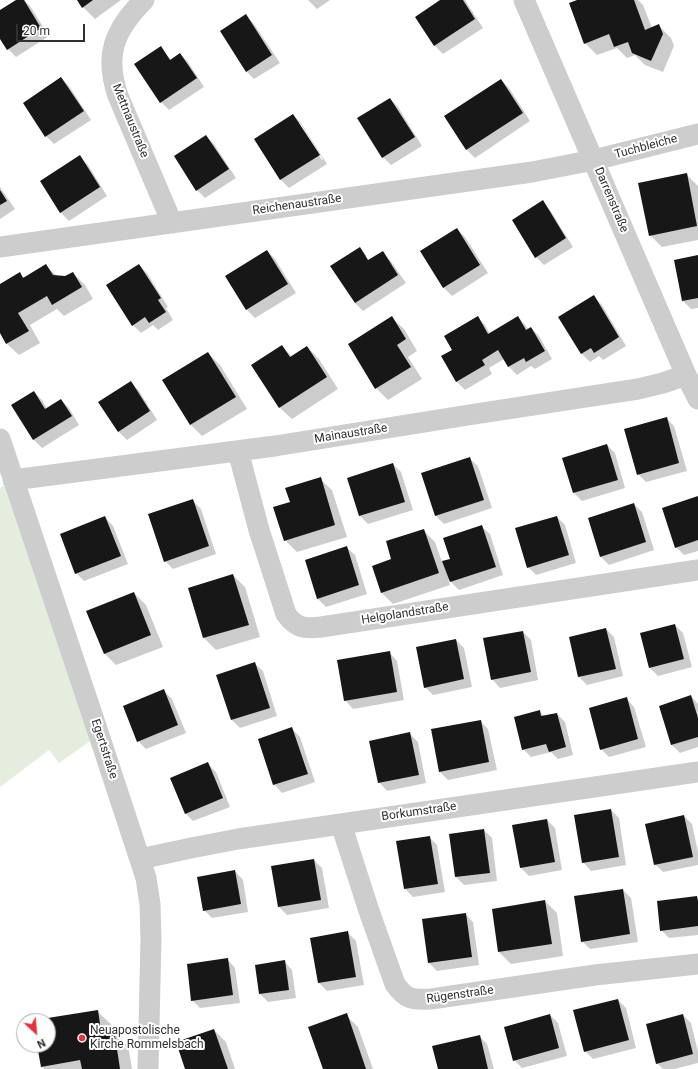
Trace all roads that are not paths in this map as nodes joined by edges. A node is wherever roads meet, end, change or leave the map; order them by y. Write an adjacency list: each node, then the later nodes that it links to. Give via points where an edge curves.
1 (144, 0): 5 (street, Mettnaustraße, via 133,10 119,31 112,55 111,71 118,96)
2 (524, 0): 4 (street, Darrenstraße)
3 (698, 134): 4 (street, Tuchbleiche)
4 (594, 160): 5 (street, Reichenaustraße, via 532,172); 7 (street, Darrenstraße)
5 (172, 223): 6 (street, Reichenaustraße)
6 (0, 247)
7 (686, 375): 8 (street, Darrenstraße); 10 (street, Mainaustraße, via 638,389)
8 (698, 398)
9 (0, 439): 11 (street, Egertstraße)
10 (238, 451): 11 (street, Mainaustraße); 12 (street, Helgolandstraße, via 259,530 286,614 297,626 321,627)
11 (13, 480): 15 (street, Egertstraße)
12 (698, 570)
13 (698, 772): 14 (street, Borkumstraße)
14 (341, 824): 15 (street, Borkumstraße, via 238,839); 16 (street, Rügenstraße, via 395,984 411,999 431,999 595,975)
15 (140, 860): 17 (street, Egertstraße, via 149,893 151,920)
16 (698, 964)
17 (148, 1069)

